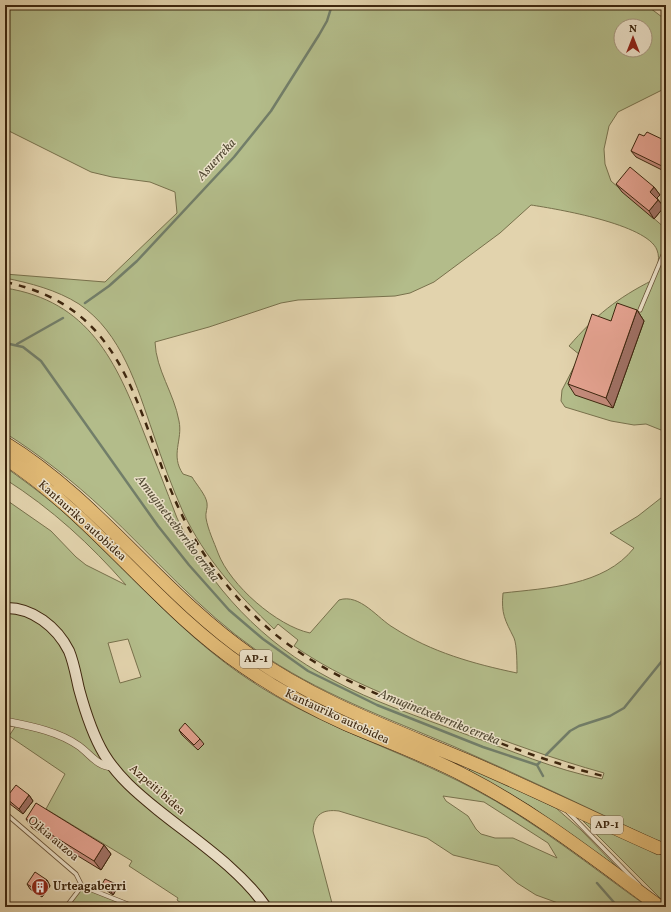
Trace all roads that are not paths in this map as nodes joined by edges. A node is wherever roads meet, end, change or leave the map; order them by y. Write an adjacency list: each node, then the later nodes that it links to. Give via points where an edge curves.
1 (666, 248): 2 (lane)
2 (640, 310)
3 (5, 443): 8 (highway, Kantauriko autobidea / AP-1, via 65,487 111,528 193,609 229,640 268,667 343,708)
4 (5, 458): 15 (highway, Kantauriko autobidea / AP-1, via 71,508 186,620 242,665 318,710 448,767 502,796 553,828)
5 (5, 608): 7 (main road, Azpeiti bidea, via 20,609 34,614 51,627 66,645 92,731)
6 (5, 721): 7 (street, via 44,730 68,739 98,762)
7 (112, 767): 14 (main road, Azpeiti bidea, via 136,792 239,877)
8 (555, 801): 10 (highway, Kantauriko autobidea / AP-1); 15 (lane)
9 (5, 813): 11 (lane, Oikia auzoa, via 76,874)
10 (659, 848)
11 (82, 886): 12 (lane); 13 (lane)
12 (66, 907)
13 (134, 907)
14 (266, 907)
15 (662, 907)

